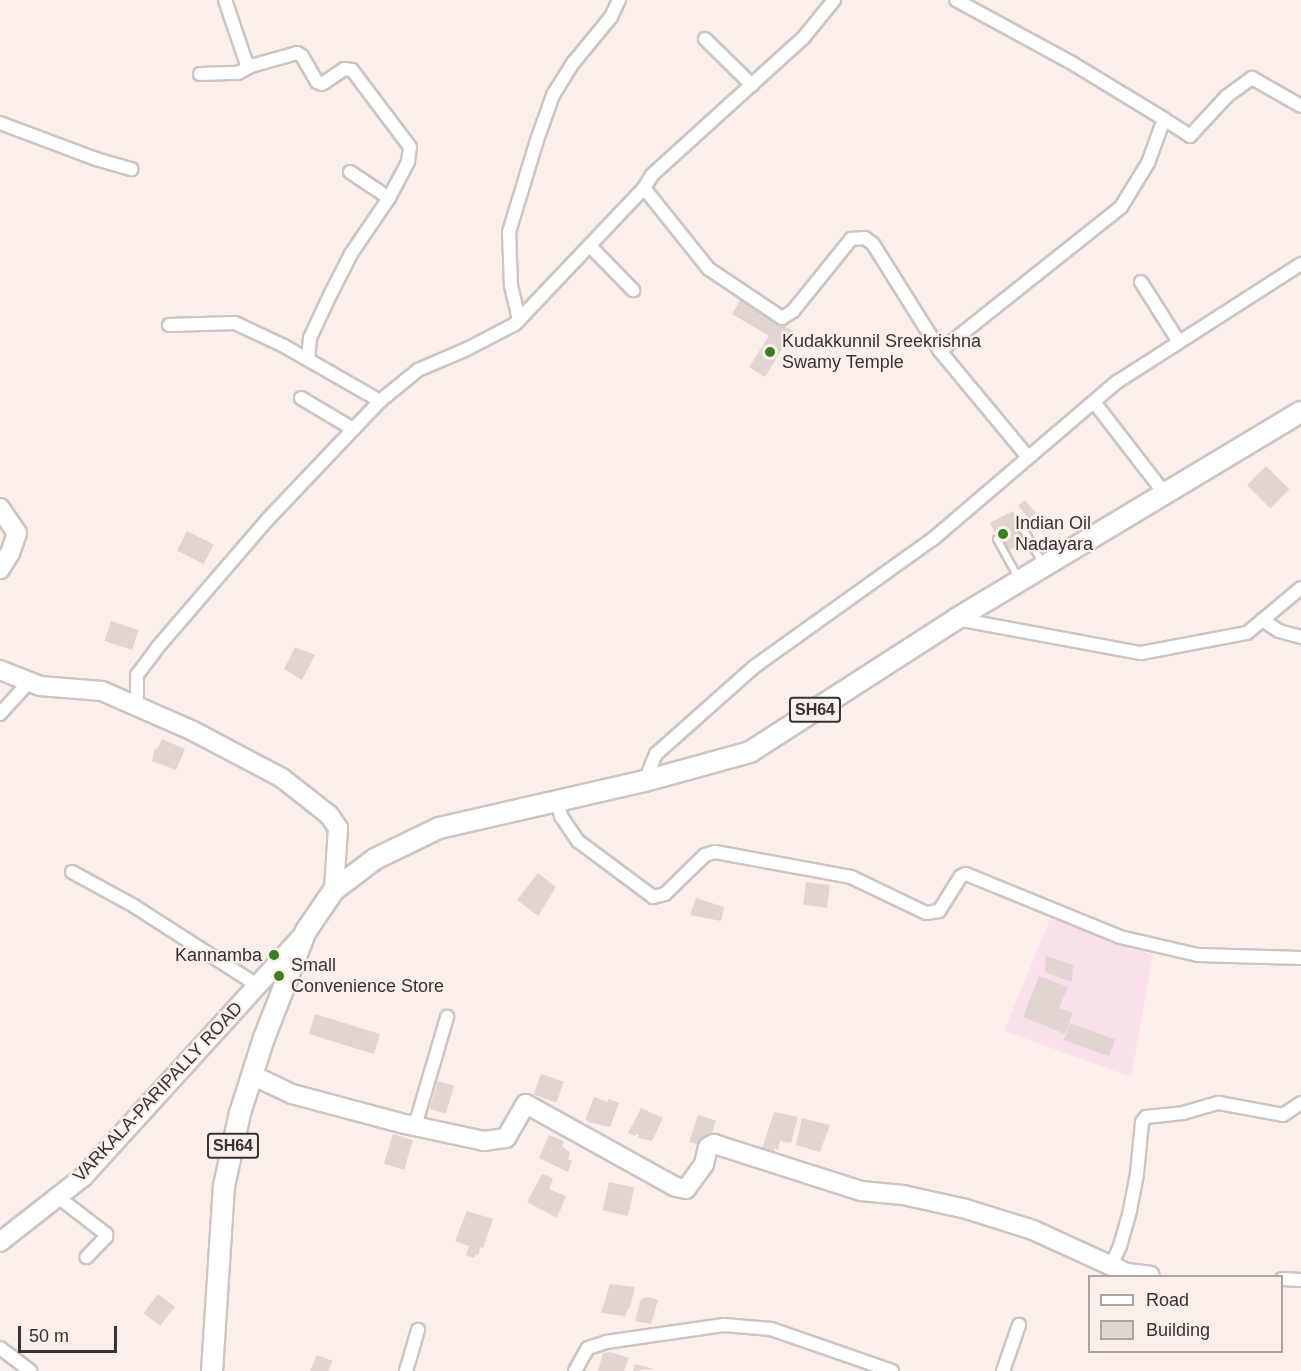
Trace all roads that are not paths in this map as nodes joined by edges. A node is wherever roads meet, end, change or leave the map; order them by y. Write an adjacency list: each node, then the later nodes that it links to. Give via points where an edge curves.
1 (225, 0): 6 (street, via 246,62)
2 (619, 0): 20 (street, via 611,17 553,95 509,232 511,286)
3 (834, 0): 8 (street, via 804,37)
4 (956, 0): 10 (street, via 1072,63)
5 (705, 39): 8 (street)
6 (251, 66): 7 (street, via 238,73); 15 (street, via 297,53 322,84 344,69 357,73 410,147 408,162)
7 (200, 74)
8 (752, 85): 14 (street, via 652,175)
9 (1301, 106): 10 (street, via 1252,78 1227,96 1190,135)
10 (1164, 120): 23 (street, via 1148,163 1121,207)
11 (0, 123): 12 (street)
12 (132, 169)
13 (350, 172): 15 (street)
14 (644, 188): 16 (street); 23 (street, via 709,269 782,318 793,311 851,239 865,238 873,244)
15 (389, 198): 24 (street, via 336,283 310,338)
16 (590, 246): 19 (street); 20 (street)
17 (1301, 264): 22 (street)
18 (1141, 282): 22 (street)
19 (633, 290)
20 (519, 320): 26 (street, via 467,350 418,370)
21 (170, 325): 24 (street, via 235,323)
22 (1179, 342): 27 (street, via 1117,382)
23 (940, 351): 30 (street)
24 (308, 359): 26 (street)
25 (301, 398): 29 (street)
26 (380, 401): 29 (street)
27 (1094, 402): 30 (street); 31 (street)
28 (1301, 412): 31 (main road, SH64)
29 (353, 429): 44 (street, via 232,558 157,648 137,675)
30 (1028, 457): 46 (street, via 933,538 754,667 656,754)
31 (1165, 494): 35 (main road, SH64)
32 (0, 508): 36 (main road, via 17,533)
33 (1021, 525): 35 (lane)
34 (997, 539): 37 (lane)
35 (1044, 566): 37 (main road, SH64)
36 (0, 569)
37 (1020, 581): 39 (main road, SH64)
38 (1301, 588): 40 (street)
39 (956, 619): 40 (street, via 1142,653 1247,633); 46 (main road, SH64, via 750,752)
40 (1262, 620): 41 (street)
41 (1301, 638)
42 (0, 670): 43 (main road)
43 (29, 682): 44 (main road, via 102,691); 45 (street)
44 (137, 707): 49 (main road, via 239,753 282,778 329,815 338,828)
45 (0, 714)
46 (645, 781): 47 (main road, SH64)
47 (557, 801): 49 (main road, SH64, via 439,828 375,859); 51 (street, via 561,816 578,841 653,897 665,894 705,855 715,852 850,877 926,913 939,910 966,874 1120,937 1198,955)
48 (72, 872): 52 (street, via 134,906)
49 (334, 890): 50 (main road, SH64)
50 (306, 931): 52 (main road, VARKALA-PARIPALLY ROAD); 54 (main road, SH64)
51 (1301, 958)
52 (257, 985): 57 (main road, VARKALA-PARIPALLY ROAD, via 82,1177)
53 (447, 1017): 56 (street)
54 (252, 1075): 56 (main road, via 292,1094); 68 (main road, SH64, via 224,1186)
55 (1301, 1103): 60 (street, via 1283,1115 1219,1103 1183,1113 1146,1117 1142,1122 1130,1210)
56 (415, 1126): 60 (main road, via 462,1138 506,1138 526,1104 676,1187 686,1189 704,1164 708,1147 714,1144 861,1191 903,1195 966,1209 1033,1230)
57 (57, 1197): 58 (main road, VARKALA-PARIPALLY ROAD); 59 (street, via 106,1234)
58 (0, 1242)
59 (87, 1257)
60 (1111, 1266): 61 (main road)
61 (1142, 1275)
62 (1283, 1279): 63 (street)
63 (1301, 1280)
64 (1019, 1325): 72 (street)
65 (418, 1330): 69 (street)
66 (0, 1348): 67 (street)
67 (30, 1371)
68 (212, 1371)
69 (406, 1371)
70 (575, 1371): 71 (street, via 588,1348 606,1342 724,1325 771,1329)
71 (892, 1371)
72 (1004, 1371)

